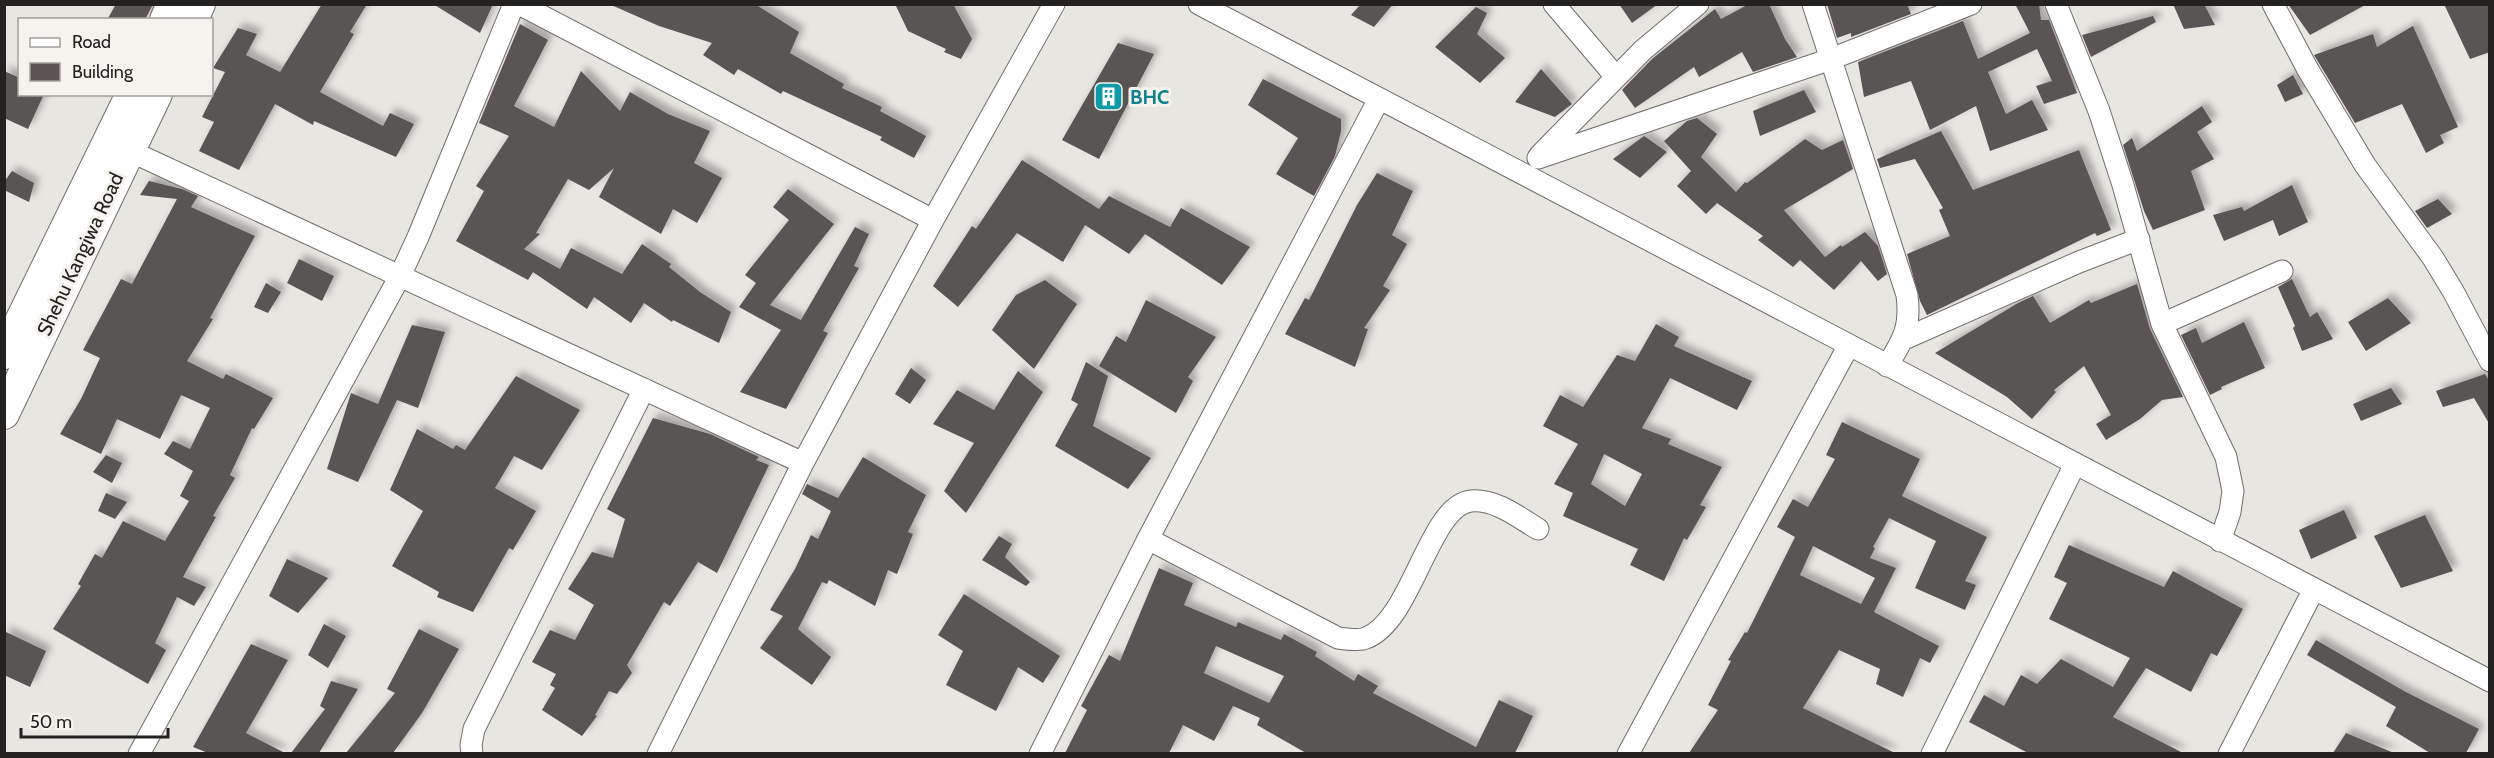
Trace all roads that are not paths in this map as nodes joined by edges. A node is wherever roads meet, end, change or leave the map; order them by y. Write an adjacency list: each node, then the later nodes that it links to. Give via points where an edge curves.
1 (172, 4): 14 (main road)
2 (200, 4): 15 (main road)
3 (514, 4): 27 (street)
4 (519, 4): 24 (street)
5 (1054, 4): 24 (street)
6 (1199, 4): 13 (street)
7 (1554, 4): 17 (street)
8 (1698, 4): 17 (street)
9 (1813, 4): 16 (street)
10 (1971, 4): 16 (street)
11 (2056, 4): 25 (street, via 2099,111)
12 (2273, 4): 32 (street, via 2365,165 2438,266)
13 (1237, 13): 20 (street)
14 (166, 18)
15 (194, 18)
16 (1831, 59): 22 (street); 29 (street, via 1907,295 1910,316)
17 (1616, 77): 22 (street)
18 (130, 96): 31 (main road, Shehu Kangiwa Road)
19 (156, 96): 21 (main road, Shehu Kangiwa Road)
20 (1379, 99): 23 (street); 39 (street)
21 (130, 151): 27 (street); 35 (main road, Shehu Kangiwa Road)
22 (1538, 158): 23 (street)
23 (1522, 174): 30 (street)
24 (933, 220): 36 (street)
25 (2139, 239): 28 (street); 29 (street)
26 (2282, 271): 28 (street)
27 (399, 276): 34 (street); 43 (street)
28 (2162, 324): 40 (street, via 2226,457 2233,491)
29 (1904, 339): 33 (street)
30 (1849, 345): 33 (street); 47 (street)
31 (4, 354)
32 (2490, 361)
33 (1887, 366): 37 (street)
34 (644, 389): 36 (street); 44 (street, via 474,729)
35 (4, 414)
36 (803, 463): 45 (street)
37 (2075, 464): 40 (street); 48 (street)
38 (1538, 529): 39 (street, via 1495,504 1470,501 1449,513 1389,623 1365,639 1338,638)
39 (1148, 539): 46 (street)
40 (2220, 541): 41 (street)
41 (2314, 589): 42 (street); 49 (street)
42 (2490, 681)
43 (139, 753)
44 (472, 753)
45 (658, 753)
46 (1040, 753)
47 (1628, 753)
48 (1932, 753)
49 (2229, 753)

